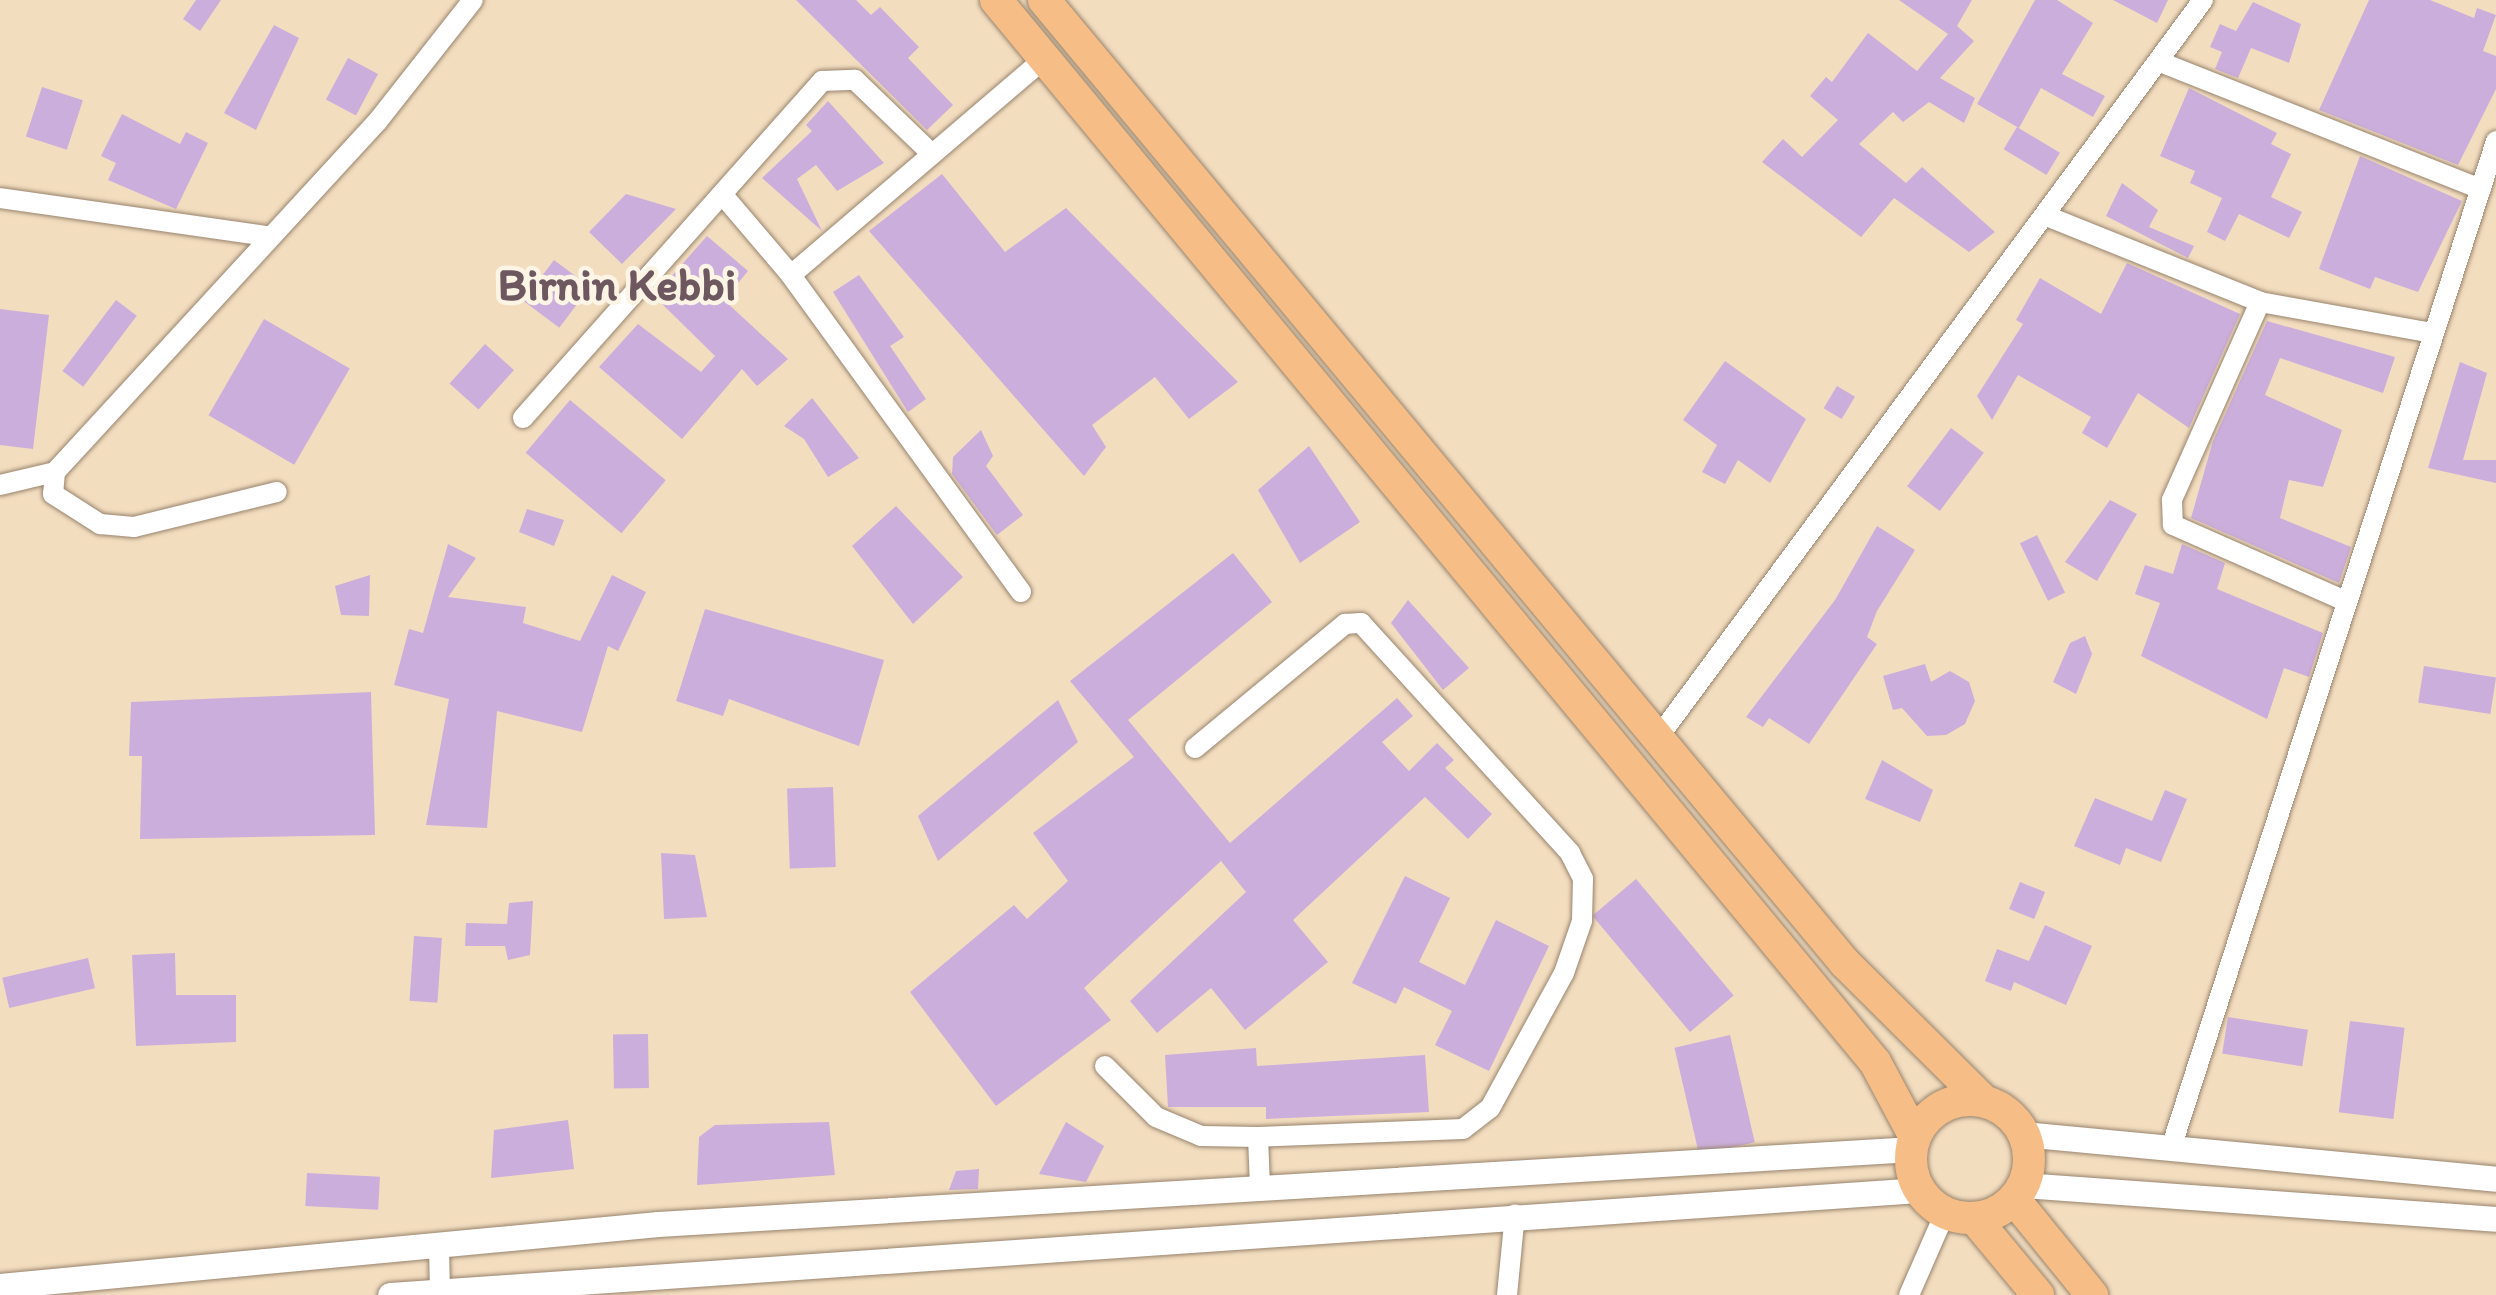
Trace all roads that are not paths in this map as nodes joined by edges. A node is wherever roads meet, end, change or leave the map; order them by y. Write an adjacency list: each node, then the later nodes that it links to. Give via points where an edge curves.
1 (473, 0): 13 (street, via 378,122)
2 (996, 0): 5 (main road)
3 (1044, 0): 23 (main road)
4 (2204, 0): 6 (street)
5 (1045, 58): 8 (street); 29 (main road, via 1874,1062)
6 (2160, 62): 9 (street); 12 (street)
7 (2496, 141): 9 (street)
8 (932, 154): 10 (street, via 855,80 836,76); 14 (street)
9 (2481, 189): 16 (street)
10 (722, 194): 14 (street); 17 (street)
11 (0, 198): 13 (street)
12 (2049, 217): 15 (street); 23 (street)
13 (266, 236): 18 (street)
14 (790, 276): 21 (street)
15 (2260, 302): 16 (street); 22 (street, via 2172,500 2173,525)
16 (2432, 332): 22 (street)
17 (523, 418)
18 (55, 472): 19 (street); 20 (street, via 54,494 100,524 134,527)
19 (0, 485)
20 (277, 492)
21 (1021, 592)
22 (2343, 600): 30 (street)
23 (1658, 739): 26 (main road, via 1894,1020)
24 (1195, 748): 28 (street, via 1346,624 1360,623 1570,853 1583,879 1582,921 1564,972 1490,1108 1464,1128)
25 (1105, 1066): 28 (street, via 1156,1116 1202,1136)
26 (1985, 1102): 27 (main road); 29 (main road, via 1952,1103)
27 (2024, 1134): 30 (street); 34 (main road)
28 (1258, 1137): 32 (street)
29 (1914, 1143): 32 (street); 33 (main road)
30 (2172, 1144): 31 (street)
31 (2496, 1179)
32 (1260, 1187): 38 (street); 39 (street)
33 (1919, 1190): 35 (street); 36 (main road)
34 (2019, 1192): 36 (main road); 37 (street); 46 (main road)
35 (1515, 1214): 38 (street); 43 (street)
36 (1960, 1216): 44 (street); 45 (main road)
37 (2496, 1219)
38 (1260, 1233): 41 (street)
39 (439, 1246): 40 (street); 41 (street)
40 (0, 1286)
41 (440, 1293): 42 (street)
42 (390, 1295)
43 (1507, 1295)
44 (1909, 1295)
45 (2038, 1295)
46 (2092, 1295)

